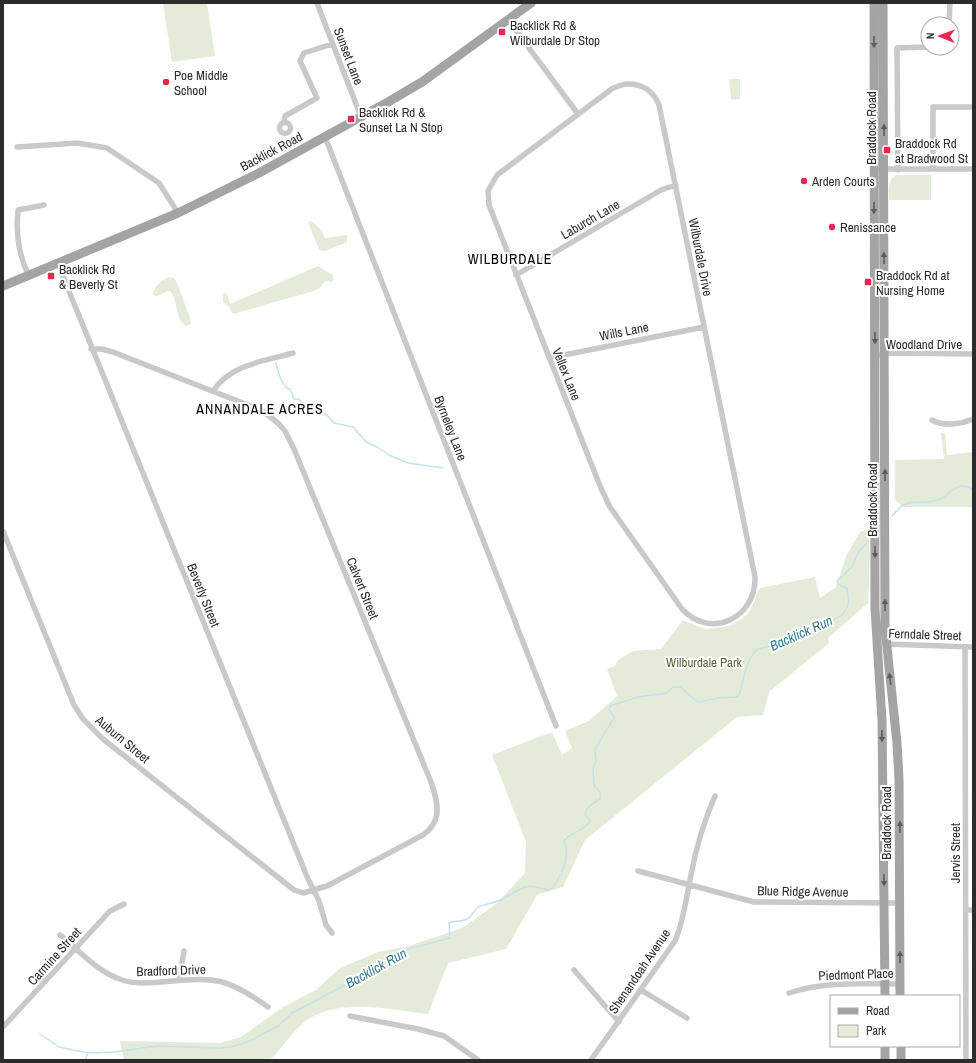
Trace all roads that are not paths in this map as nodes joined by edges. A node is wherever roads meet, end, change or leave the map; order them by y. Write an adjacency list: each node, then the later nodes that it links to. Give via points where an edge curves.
1 (317, 3): 8 (street, Sunset Lane)
2 (531, 3): 7 (main road, Backlick Road)
3 (874, 3): 16 (main road, Braddock Road, one-way to 16)
4 (884, 3): 17 (main road, Braddock Road, one-way to 4)
5 (950, 3): 6 (street)
6 (950, 16)
7 (508, 20): 11 (street); 12 (main road, Backlick Road, via 422,82)
8 (332, 44): 12 (street, Sunset Lane); 13 (street, via 304,53 300,62 317,98 284,116)
9 (920, 47): 19 (street, via 897,48)
10 (973, 107): 20 (street, via 933,107)
11 (578, 114): 21 (street, Wilburdale Drive, via 619,85 638,84 649,90 659,105); 25 (street, Vellex Lane, via 502,170 490,185 489,205)
12 (361, 117): 14 (main road, Backlick Road)
13 (284, 122)
14 (325, 138): 23 (main road, Backlick Road); 44 (street, Byrneley Lane)
15 (18, 147): 23 (street, via 77,143 107,148 159,183)
16 (874, 169): 17 (street); 33 (main road, Braddock Road, one-way to 33)
17 (884, 169): 19 (street); 30 (main road, Braddock Road, one-way to 17)
18 (973, 169): 20 (street)
19 (898, 170): 20 (street)
20 (932, 170)
21 (676, 185): 25 (street, Laburch Lane, via 661,190); 28 (street, Wilburdale Drive)
22 (44, 205): 26 (street, via 18,210 16,228 21,262)
23 (178, 213): 24 (main road, Backlick Road)
24 (58, 264): 26 (main road, Backlick Road); 29 (street, Beverly Street)
25 (516, 275): 34 (street, Vellex Lane)
26 (29, 276): 27 (main road, Backlick Road)
27 (3, 286)
28 (704, 327): 34 (street, Wills Lane); 39 (street, Wilburdale Drive, via 755,577 751,599 743,611)
29 (91, 349): 35 (street, Calvert Street, via 113,352); 48 (street, Beverly Street)
30 (885, 352): 32 (street, Woodland Drive); 33 (street, Woodland Drive); 41 (main road, Braddock Road, one-way to 30)
31 (293, 353): 35 (street, via 238,369 224,378)
32 (973, 354)
33 (875, 357): 40 (main road, Braddock Road, one-way to 40)
34 (549, 358): 39 (street, Vellex Lane, via 610,507 651,566 682,609 692,618 713,624)
35 (214, 391): 48 (street, Calvert Street, via 263,411 279,424 290,440 438,804 436,822 423,835)
36 (973, 418): 37 (street, via 953,424 937,423)
37 (932, 420)
38 (3, 530): 48 (street, Auburn Street, via 74,705 90,728 294,890 303,893)
39 (732, 619)
40 (876, 643): 41 (street, Ferndale Street); 49 (main road, Braddock Road, one-way to 49, via 882,720)
41 (886, 644): 42 (street, Ferndale Street); 50 (main road, Braddock Road, one-way to 41, via 897,743)
42 (964, 647): 43 (street, Ferndale Street); 52 (street, Jervis Street)
43 (973, 647)
44 (556, 726)
45 (715, 796): 47 (street, Shenandoah Avenue, via 706,818)
46 (638, 870): 47 (street, Blue Ridge Avenue)
47 (689, 886): 49 (street, Blue Ridge Avenue, via 768,904); 62 (street, Shenandoah Avenue, via 675,941)
48 (314, 891): 54 (street, Beverly Street)
49 (884, 903): 50 (street, Blue Ridge Avenue); 60 (main road, Braddock Road)
50 (900, 903): 61 (main road, Braddock Road, one-way to 50)
51 (124, 904): 56 (street, Carmine Street, via 110,911)
52 (966, 910): 53 (street); 77 (street, Jervis Street)
53 (973, 910)
54 (332, 933)
55 (60, 935): 56 (street, Bradford Drive)
56 (76, 948): 59 (street, Bradford Drive, via 98,968 123,981 144,983); 70 (street, Carmine Street)
57 (184, 950): 59 (street)
58 (574, 970): 69 (street)
59 (179, 980): 66 (street, Bradford Drive, via 207,979 228,983 246,991)
60 (885, 984): 61 (street, Piedmont Place); 63 (street, Piedmont Place, via 827,984); 64 (main road, Braddock Road)
61 (900, 984): 65 (main road, Braddock Road)
62 (642, 990): 68 (street); 69 (street, Shenandoah Avenue)
63 (789, 993)
64 (885, 995)
65 (900, 995)
66 (268, 1007)
67 (350, 1016): 73 (street, via 444,1036)
68 (687, 1018)
69 (619, 1022): 74 (street, Shenandoah Avenue)
70 (3, 1027)
71 (885, 1047): 75 (main road)
72 (901, 1047): 76 (main road)
73 (478, 1060)
74 (591, 1060)
75 (885, 1060)
76 (901, 1060)
77 (966, 1060)

